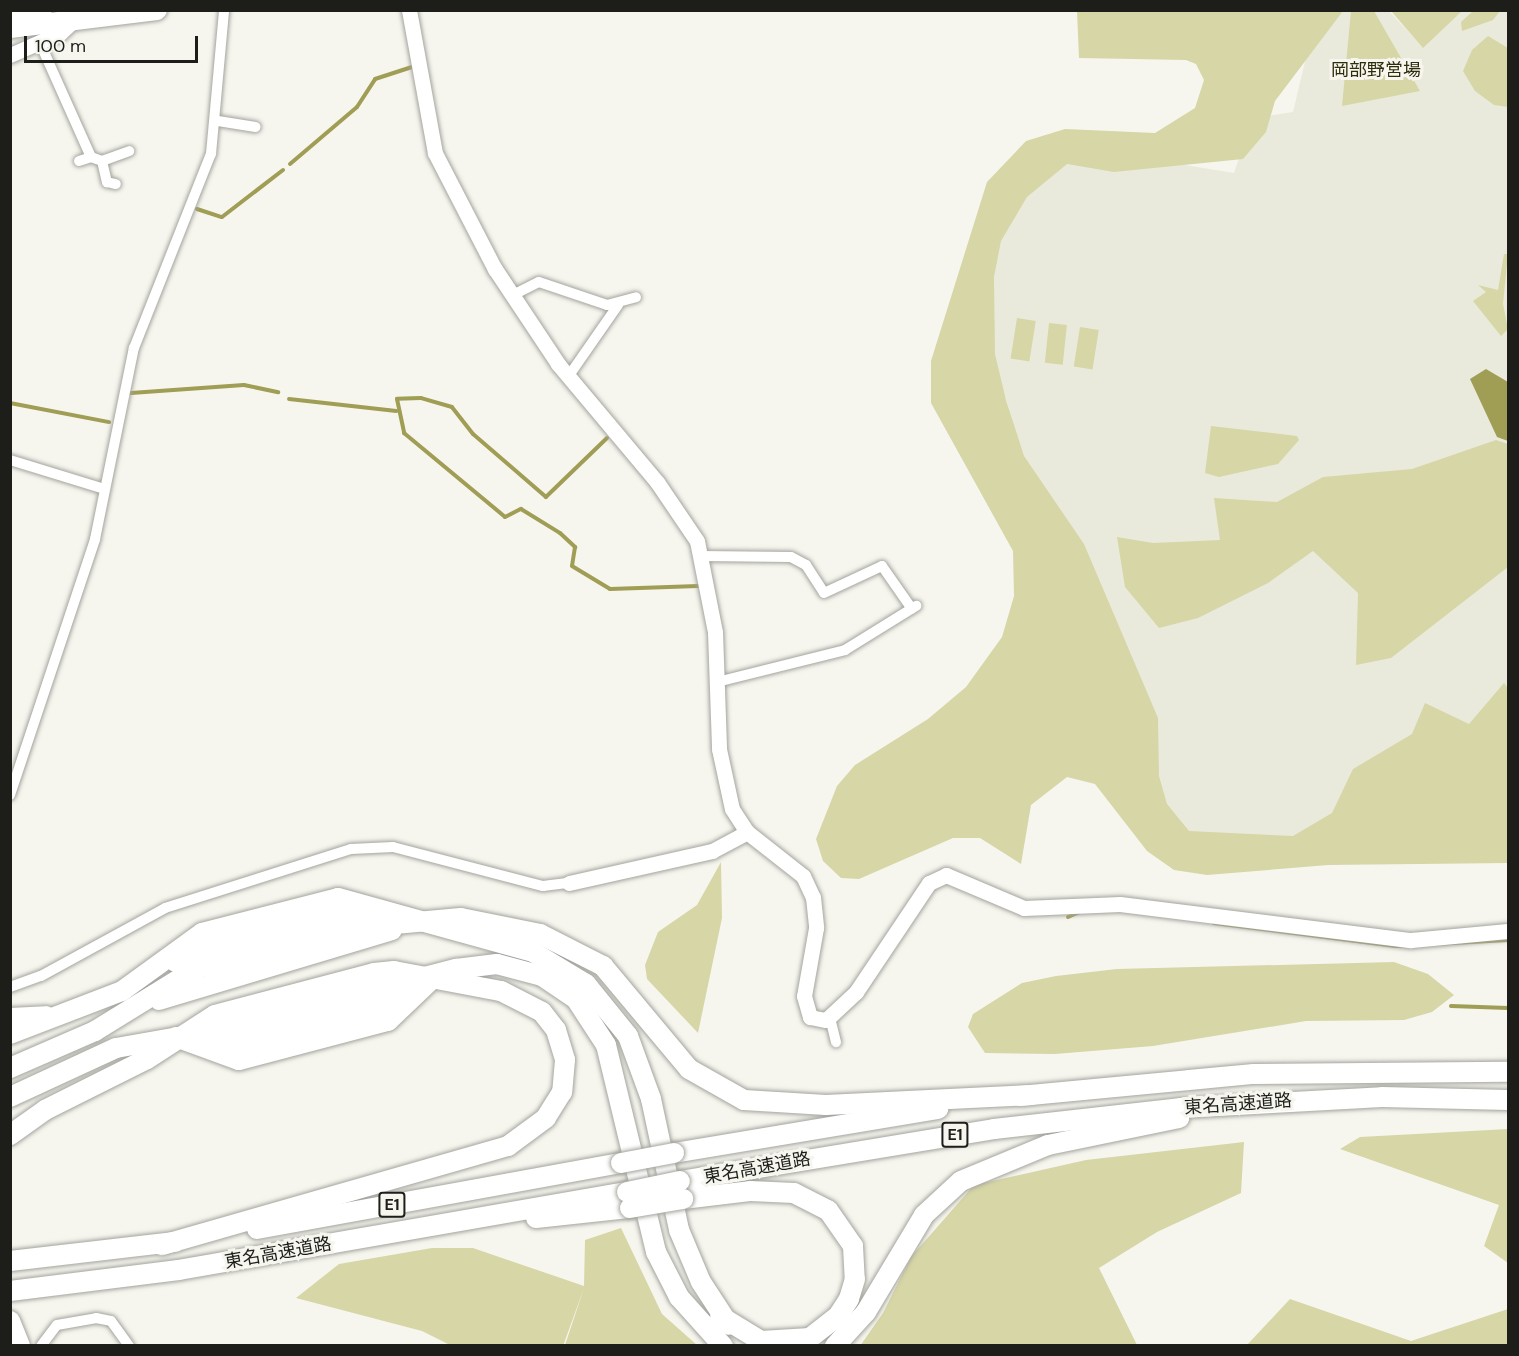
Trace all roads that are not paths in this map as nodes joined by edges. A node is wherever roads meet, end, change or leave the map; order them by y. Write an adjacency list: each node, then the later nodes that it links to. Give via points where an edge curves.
1 (42, 10): 6 (highway)
2 (157, 10): 5 (highway)
3 (224, 10): 9 (street)
4 (409, 10): 15 (street, via 435,153)
5 (74, 20): 6 (highway); 7 (street)
6 (11, 23): 8 (street, via 18,42)
7 (40, 43): 8 (street); 12 (street)
8 (10, 53)
9 (218, 121): 10 (street); 20 (street, via 199,187 134,348)
10 (256, 128)
11 (129, 151): 12 (street)
12 (97, 159): 13 (street); 14 (street, via 107,182)
13 (79, 161)
14 (116, 184)
15 (511, 296): 17 (street, via 539,282); 18 (street)
16 (636, 297): 17 (street)
17 (618, 306): 18 (street)
18 (568, 377): 21 (street, via 686,519)
19 (10, 460): 20 (street)
20 (104, 489): 23 (street, via 95,539)
21 (702, 556): 22 (street, via 715,632); 22 (street, via 791,557 806,565 824,593 882,566 914,607 845,650)
22 (717, 682): 24 (street, via 726,791)
23 (10, 795)
24 (747, 832): 25 (street, via 712,851); 34 (street, via 808,882 816,928 804,1008 813,1019)
25 (569, 883): 31 (street, via 543,886 393,847 351,849 165,908 41,976)
26 (414, 921): 28 (highway, via 351,928); 29 (highway, via 338,898 202,933); 32 (highway, via 356,945); 43 (highway, via 479,919 540,934 581,953 622,984 689,1069 744,1100 826,1105); 48 (highway, via 543,956 569,970 603,1001 628,1036 639,1064 690,1259 729,1324 760,1341 810,1338 838,1316 855,1279 852,1246 828,1210 794,1193)
27 (1509, 931): 34 (street, via 1411,940 1131,904 1024,908 946,875 929,883 870,976)
28 (193, 962): 29 (highway); 32 (highway)
29 (159, 975): 32 (highway); 33 (highway)
30 (433, 978): 37 (highway, via 374,973 231,1009); 37 (highway, via 388,1021 239,1060); 49 (highway, via 501,991 542,1012 563,1046 566,1074 546,1118 508,1146 482,1156); 56 (highway, via 475,964 522,969 559,986 588,1013 613,1064 656,1252 679,1297)
31 (10, 987)
32 (132, 1009): 39 (highway, via 59,1049)
33 (73, 1012): 35 (highway); 36 (highway)
34 (830, 1017): 38 (street)
35 (10, 1018)
36 (10, 1034)
37 (176, 1037): 40 (highway, via 116,1048); 47 (highway, via 147,1059 45,1110)
38 (836, 1042)
39 (10, 1068)
40 (68, 1068): 42 (highway); 44 (highway)
41 (1509, 1072): 43 (highway, 東名高速道路 / E1, via 1254,1074)
42 (10, 1088)
43 (1032, 1095): 49 (highway, 東名高速道路 / E1, bridge, via 674,1153)
44 (10, 1098)
45 (1509, 1100): 46 (highway, 東名高速道路 / E1, via 1382,1097)
46 (1231, 1105): 48 (highway, 東名高速道路 / E1, via 994,1129); 57 (highway, via 1048,1145 961,1181 924,1215 866,1312)
47 (10, 1135)
48 (682, 1190): 51 (highway, 東名高速道路 / E1, bridge, via 459,1221 179,1270)
49 (162, 1245): 50 (highway, 東名高速道路 / E1)
50 (10, 1261)
51 (10, 1291)
52 (10, 1321): 53 (highway)
53 (21, 1346)
54 (41, 1346): 55 (street, via 57,1325 96,1318 111,1321)
55 (129, 1346)
56 (723, 1346)
57 (835, 1346)

